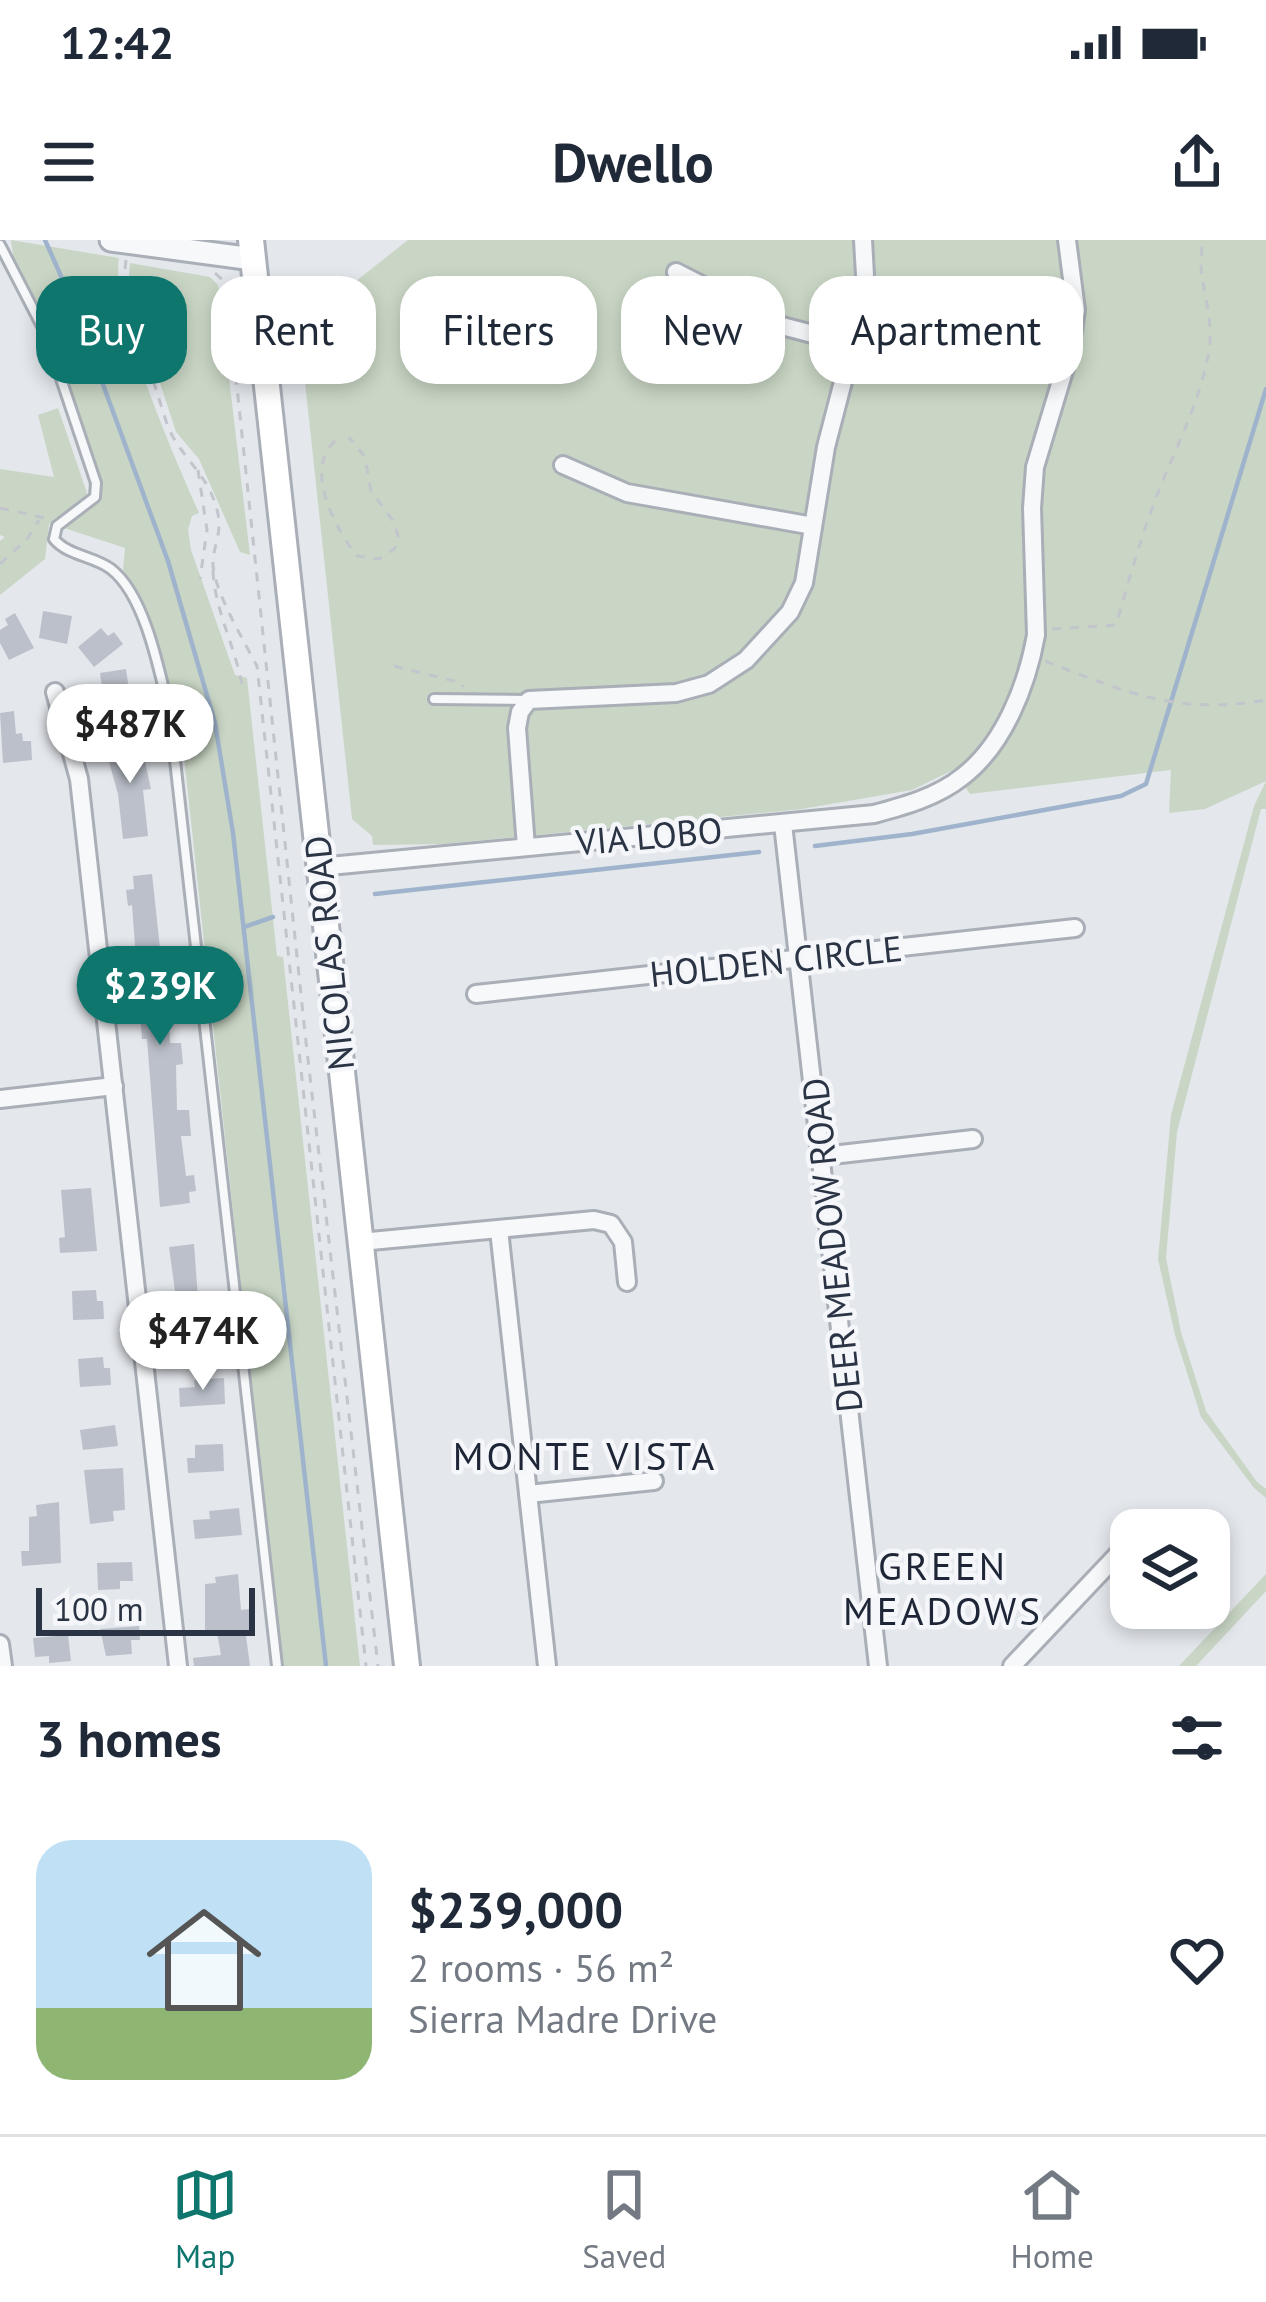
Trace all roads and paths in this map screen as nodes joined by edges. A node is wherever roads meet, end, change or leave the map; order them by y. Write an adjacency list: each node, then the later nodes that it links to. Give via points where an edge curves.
1 (863, 240): 9 (street)
2 (1067, 240): 24 (street, via 1076,310 1035,467)
3 (1202, 240): 24 (path, via 1205,372 1116,625)
4 (120, 242): 6 (street); 16 (path, via 123,286 172,437)
5 (0, 245): 52 (lane, via 46,334 96,483 94,497 56,526 54,539 117,574 144,622 170,716)
6 (252, 249)
7 (203, 271): 54 (path, via 226,283)
8 (676, 272): 10 (street)
9 (865, 276)
10 (809, 333)
11 (267, 384): 35 (main road, NICOLAS ROAD)
12 (841, 384): 20 (street)
13 (349, 437): 14 (path, via 396,529 395,548 379,560 357,556 332,520 322,464)
14 (335, 441)
15 (562, 464): 20 (street, via 627,494)
16 (198, 469): 21 (path, via 218,515); 23 (path, via 207,530)
17 (0, 508): 18 (path)
18 (39, 518): 19 (path); 22 (path)
19 (51, 519)
20 (813, 526): 31 (street, via 804,583 790,612 746,660 710,684)
21 (212, 563): 27 (path); 53 (path, via 257,667)
22 (0, 564)
23 (200, 579)
24 (1036, 628): 25 (street)
25 (1032, 656): 32 (path, via 1143,699 1221,707); 33 (street, VIA LOBO, via 1016,706 969,771 907,805)
26 (394, 666): 28 (path)
27 (242, 685)
28 (464, 688)
29 (55, 692): 39 (street, via 79,779)
30 (434, 699): 31 (lane)
31 (529, 700): 34 (street, via 517,728)
32 (1266, 700)
33 (784, 824): 34 (street, VIA LOBO); 37 (street, DEER MEADOW ROAD)
34 (526, 848): 35 (street, VIA LOBO)
35 (320, 867): 44 (main road, NICOLAS ROAD)
36 (1075, 928): 37 (street, HOLDEN CIRCLE)
37 (800, 958): 38 (street, HOLDEN CIRCLE); 42 (street, DEER MEADOW ROAD)
38 (476, 994)
39 (114, 1086): 40 (street); 51 (street)
40 (0, 1099)
41 (973, 1139): 42 (street)
42 (823, 1156): 57 (street, DEER MEADOW ROAD)
43 (500, 1230): 44 (street); 45 (street, via 611,1224 623,1242); 47 (street)
44 (360, 1242): 55 (main road, NICOLAS ROAD)
45 (627, 1282)
46 (654, 1481): 47 (street)
47 (528, 1494): 56 (street)
48 (1110, 1563): 58 (street)
49 (0, 1644): 50 (street)
50 (2, 1666)
51 (178, 1666)
52 (277, 1666)
53 (366, 1666)
54 (378, 1666)
55 (407, 1666)
56 (547, 1666)
57 (878, 1666)
58 (1012, 1666)

